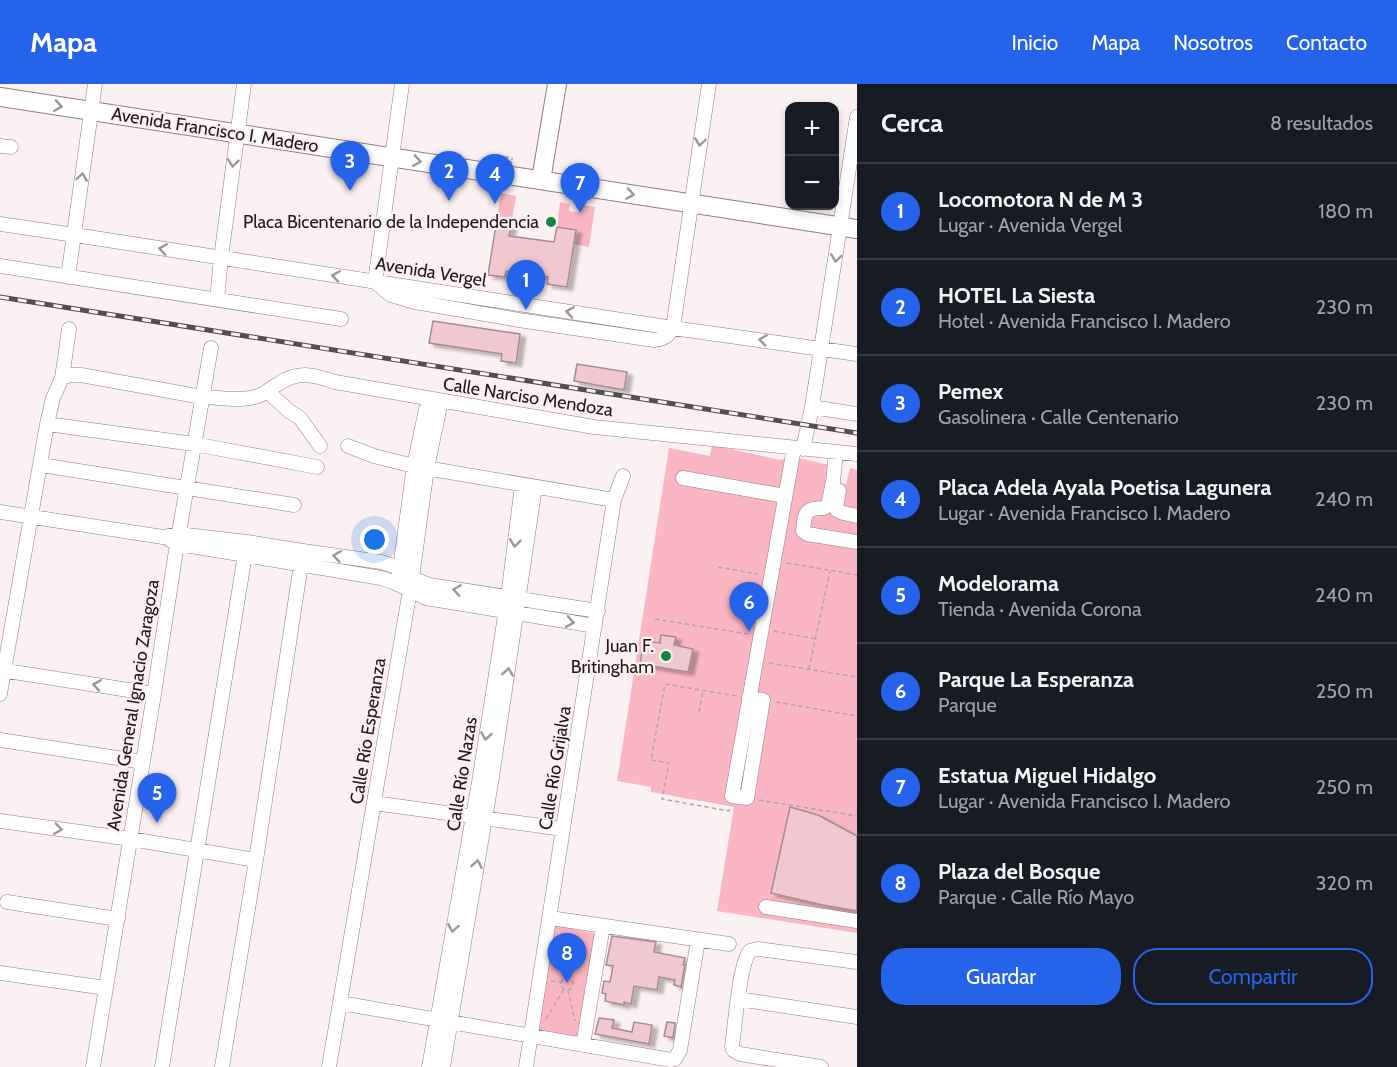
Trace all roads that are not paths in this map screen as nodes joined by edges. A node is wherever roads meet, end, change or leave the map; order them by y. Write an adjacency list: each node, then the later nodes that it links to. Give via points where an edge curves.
1 (95, 84): 7 (street)
2 (244, 84): 9 (street)
3 (402, 84): 10 (street)
4 (557, 84): 11 (main road)
5 (708, 84): 12 (street, one-way to 12)
6 (0, 97): 7 (main road, Avenida Francisco I. Madero, one-way to 7)
7 (91, 111): 9 (main road, Avenida Francisco I. Madero); 15 (street, one-way to 7)
8 (857, 117): 14 (street)
9 (237, 133): 10 (main road, Avenida Francisco I. Madero); 16 (street, one-way to 16)
10 (392, 157): 11 (main road, Avenida Francisco I. Madero, one-way to 11); 19 (street)
11 (541, 180): 12 (main road, Avenida Francisco I. Madero, one-way to 12)
12 (691, 203): 14 (main road, Avenida Francisco I. Madero); 22 (street)
13 (0, 224): 15 (street, Avenida Vergel)
14 (849, 228): 25 (street, one-way to 25)
15 (75, 235): 16 (street, Avenida Vergel, one-way to 15); 18 (street)
16 (221, 258): 19 (street, Avenida Vergel, one-way to 16); 20 (street)
17 (0, 266): 18 (street)
18 (68, 277): 20 (street)
19 (375, 282): 22 (street, Avenida Vergel)
20 (217, 299): 21 (street)
21 (341, 319)
22 (673, 328): 25 (street, Avenida Vergel, one-way to 22)
23 (69, 329): 27 (street)
24 (211, 348): 29 (street, Avenida General Ignacio Zaragoza)
25 (821, 348): 26 (street, Avenida Vergel); 31 (street)
26 (857, 354)
27 (62, 378): 29 (street, Calle Narciso Mendoza, via 81,375); 34 (street)
28 (267, 391): 29 (street, Calle Narciso Mendoza, via 238,400); 30 (street, Calle Narciso Mendoza, via 285,379 303,374); 36 (street, via 300,418)
29 (202, 397): 35 (street, Avenida General Ignacio Zaragoza)
30 (441, 401): 38 (street, Calle Narciso Mendoza, via 594,427); 42 (street, Calle Río Esperanza)
31 (812, 406): 33 (street); 38 (street)
32 (426, 410): 42 (street, Calle Río Esperanza)
33 (857, 414)
34 (47, 424): 35 (street); 40 (street)
35 (194, 444): 41 (street); 46 (street, Avenida General Ignacio Zaragoza)
36 (320, 446)
37 (348, 446): 42 (street)
38 (799, 449): 39 (street, Calle Narciso Mendoza); 47 (street)
39 (846, 453): 51 (street, via 836,507 839,512); 55 (street, via 832,482 828,505 808,511 803,531)
40 (41, 465): 46 (street); 52 (street)
41 (317, 467)
42 (421, 467): 45 (street); 59 (street, Calle Río Esperanza); 60 (street, Calle Río Esperanza)
43 (623, 476): 48 (street, Calle Río Grijalva)
44 (683, 478): 47 (street)
45 (529, 486): 48 (street); 61 (street, Calle Río Nazas)
46 (186, 488): 49 (street); 53 (street, Avenida General Ignacio Zaragoza)
47 (785, 496): 72 (street, via 756,661 756,699 732,796)
48 (614, 500): 63 (street, Calle Río Grijalva)
49 (294, 505)
50 (0, 512): 52 (street)
51 (857, 516)
52 (32, 517): 53 (street); 65 (street)
53 (177, 539): 54 (street); 57 (street); 69 (street, Avenida General Ignacio Zaragoza)
54 (247, 542): 56 (street); 57 (street)
55 (857, 542)
56 (303, 551): 58 (street); 59 (street, one-way to 56)
57 (245, 556): 58 (street); 78 (street)
58 (301, 566): 60 (street); 79 (street)
59 (400, 568): 60 (street)
60 (407, 584): 61 (street, one-way to 60); 64 (street, via 426,598); 73 (street, Calle Río Esperanza)
61 (514, 598): 63 (street); 64 (street, Calle Río Nazas)
62 (0, 611): 65 (street)
63 (598, 611): 66 (street, Calle Río Grijalva)
64 (511, 613): 66 (street, one-way to 66); 74 (street, Calle Río Nazas)
65 (14, 614): 67 (street)
66 (595, 626): 76 (street, Calle Río Grijalva)
67 (2, 670): 68 (street); 69 (street, one-way to 67)
68 (0, 694)
69 (154, 694): 71 (street, Avenida General Ignacio Zaragoza)
70 (0, 740): 71 (street)
71 (143, 762): 77 (street, Avenida General Ignacio Zaragoza)
72 (747, 798)
73 (374, 803): 74 (street); 92 (street, Calle Río Esperanza)
74 (479, 818): 76 (street); 94 (street, Calle Río Nazas)
75 (0, 821): 77 (street, one-way to 77)
76 (563, 829): 82 (street, Calle Río Grijalva)
77 (131, 839): 78 (street); 83 (street, Avenida General Ignacio Zaragoza)
78 (196, 850): 79 (street); 98 (street)
79 (256, 860): 99 (street)
80 (7, 902): 83 (street)
81 (766, 907): 84 (street)
82 (550, 918): 85 (street); 95 (street, Calle Río Grijalva)
83 (118, 919): 90 (street, Avenida General Ignacio Zaragoza)
84 (857, 921)
85 (603, 926): 86 (street); 96 (street)
86 (698, 940): 87 (street); 96 (street, via 680,1050 675,1059)
87 (729, 944)
88 (857, 962): 91 (street, via 753,949 744,960)
89 (0, 973): 90 (street)
90 (106, 988): 97 (street, Avenida General Ignacio Zaragoza)
91 (738, 999): 93 (street); 104 (street, via 732,1046 736,1052)
92 (340, 1003): 94 (street); 100 (street, Calle Río Esperanza)
93 (857, 1017)
94 (443, 1021): 95 (street); 101 (street, Calle Río Nazas); 102 (street, Calle Río Nazas)
95 (531, 1036): 96 (street); 103 (street, Calle Río Grijalva)
96 (583, 1045)
97 (93, 1067)
98 (162, 1067)
99 (222, 1067)
100 (329, 1067)
101 (429, 1067)
102 (443, 1067)
103 (526, 1067)
104 (822, 1067)

